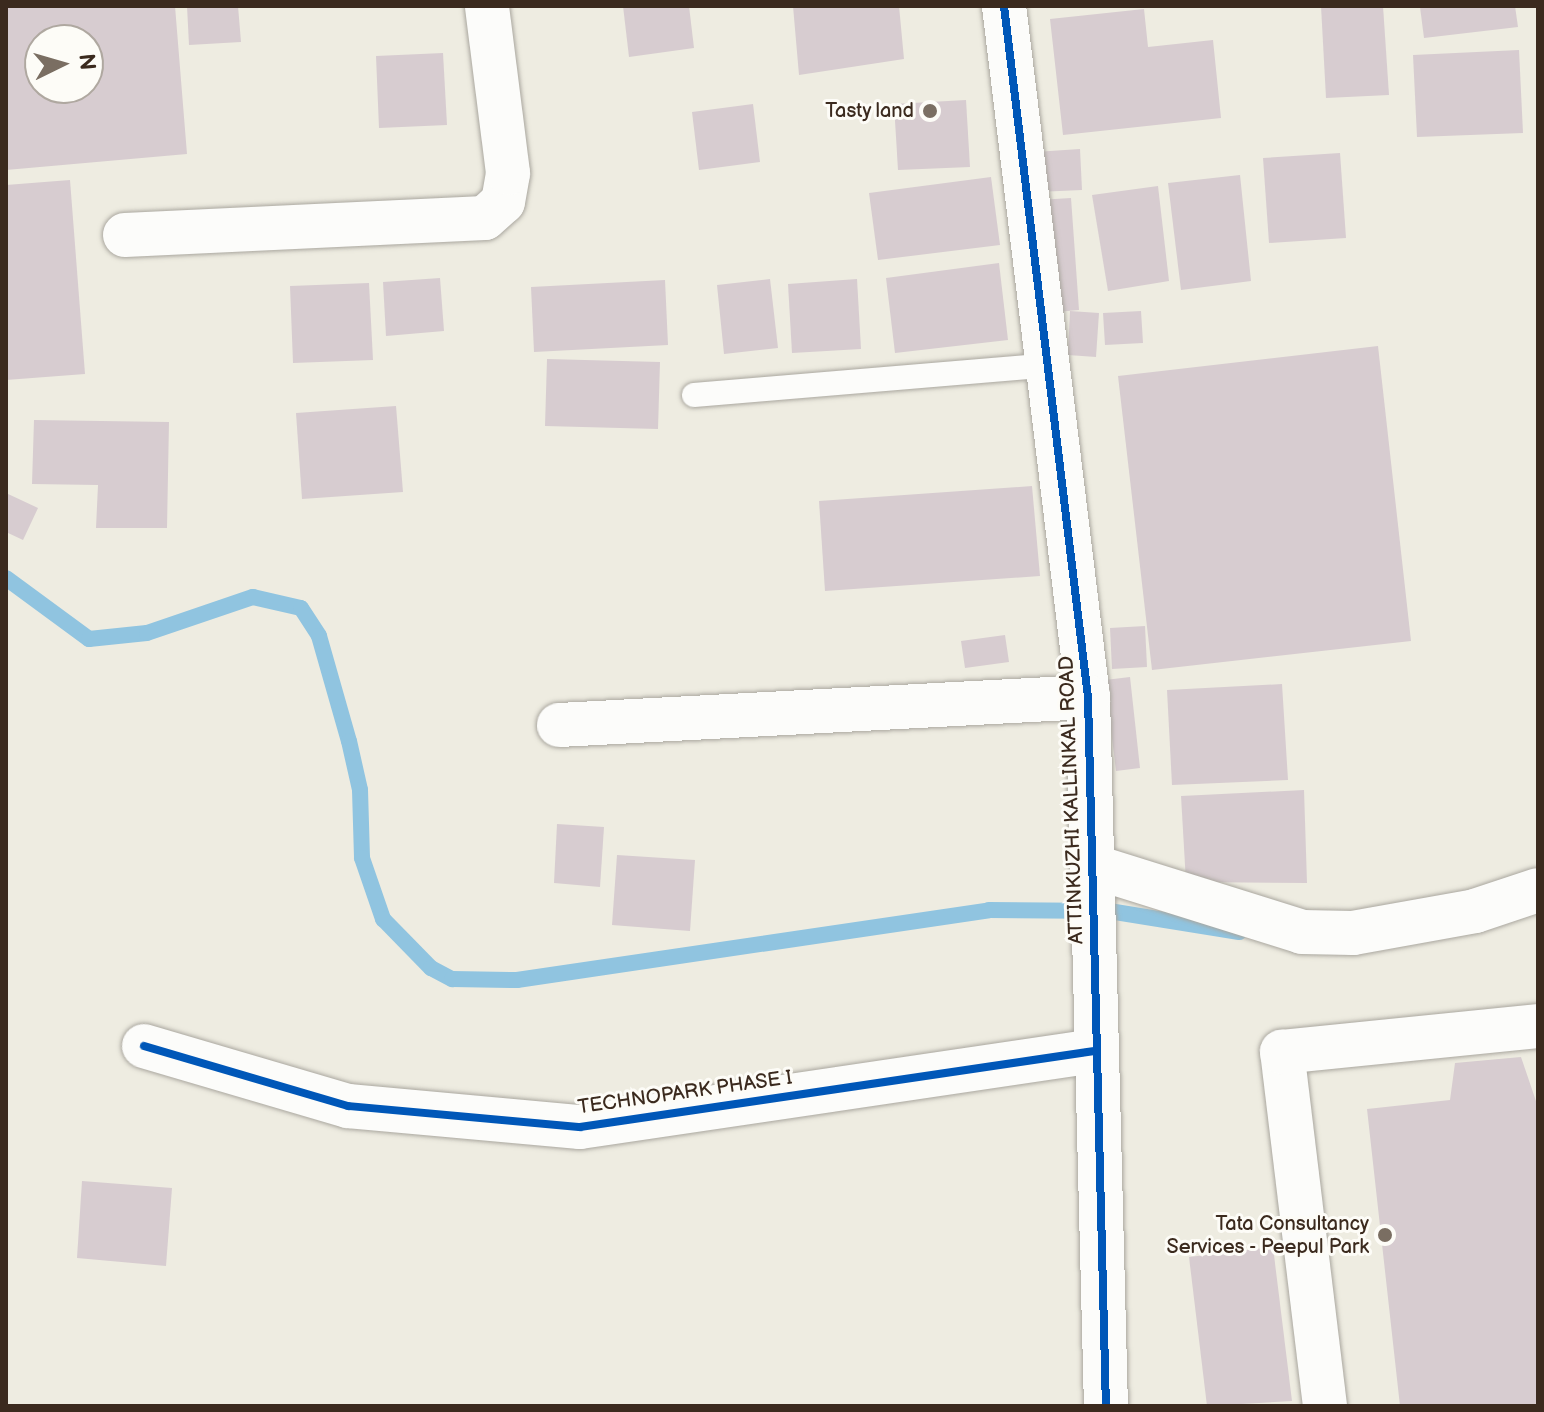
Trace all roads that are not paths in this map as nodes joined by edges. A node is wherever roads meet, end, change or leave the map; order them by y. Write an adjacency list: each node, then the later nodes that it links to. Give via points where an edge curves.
1 (487, 6): 3 (street, via 508,173 503,202 485,218)
2 (1004, 6): 4 (street, ATTINKUZHI KALLINKAL ROAD)
3 (125, 235)
4 (1052, 365): 5 (lane); 6 (street, ATTINKUZHI KALLINKAL ROAD)
5 (694, 395)
6 (1088, 697): 7 (street); 8 (street, ATTINKUZHI KALLINKAL ROAD)
7 (559, 725)
8 (1092, 886): 9 (street, via 1302,932 1353,933 1475,911); 12 (street, ATTINKUZHI KALLINKAL ROAD)
9 (1538, 890)
10 (1538, 1026): 14 (street, via 1282,1052)
11 (144, 1046): 12 (street, TECHNOPARK PHASE I, via 348,1106 580,1127)
12 (1094, 1051): 13 (street, ATTINKUZHI KALLINKAL ROAD)
13 (1106, 1406)
14 (1325, 1406)

